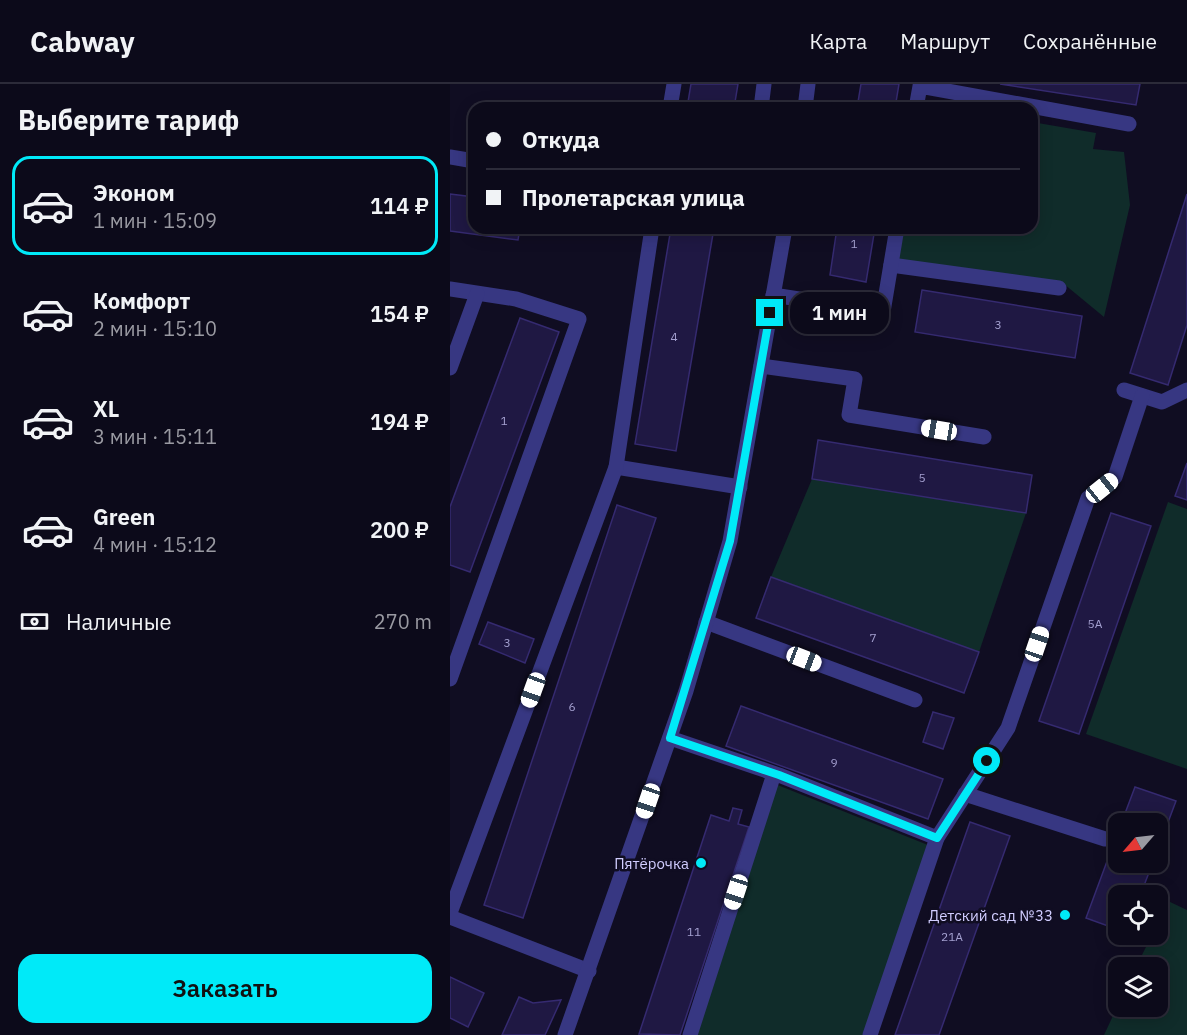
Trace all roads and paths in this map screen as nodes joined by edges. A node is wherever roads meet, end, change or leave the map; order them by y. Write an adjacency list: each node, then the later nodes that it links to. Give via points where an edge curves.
1 (674, 84): 4 (street)
2 (764, 84): 5 (street)
3 (808, 84): 6 (street)
4 (671, 102)
5 (762, 102)
6 (806, 102)
7 (917, 102): 8 (street, via 920,86)
8 (1008, 102)
9 (1038, 107): 10 (street)
10 (1129, 124)
11 (450, 157): 12 (street)
12 (468, 160)
13 (651, 234): 27 (street)
14 (784, 234): 20 (street)
15 (896, 234): 16 (street)
16 (891, 265): 17 (street); 20 (street, via 883,312)
17 (1059, 288)
18 (450, 289): 19 (street)
19 (477, 294): 22 (street); 30 (street, via 516,299 579,319)
20 (773, 295): 21 (street)
21 (761, 366): 26 (street, via 855,379 849,415); 28 (street)
22 (450, 368)
23 (1124, 390): 25 (street)
24 (1187, 390): 25 (street, via 1162,402)
25 (1142, 396): 34 (street, via 1115,477 1088,498 1008,728)
26 (984, 437)
27 (615, 467): 28 (street); 37 (street)
28 (740, 487): 29 (street, via 730,541)
29 (706, 622): 31 (street); 32 (street)
30 (450, 679)
31 (915, 700)
32 (670, 738): 33 (street); 38 (street)
33 (774, 774): 35 (street); 40 (street)
34 (965, 794): 35 (street); 36 (street)
35 (937, 838): 41 (street)
36 (1105, 839)
37 (450, 915): 38 (street)
38 (589, 971): 39 (street)
39 (566, 1035)
40 (690, 1035)
41 (870, 1035)

